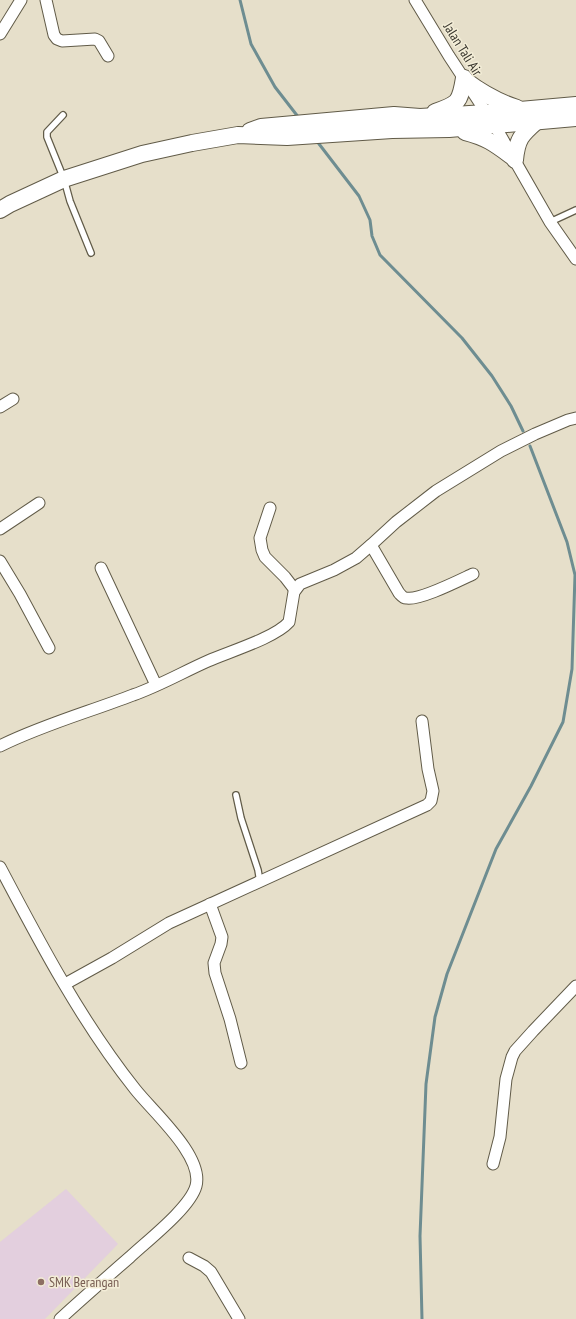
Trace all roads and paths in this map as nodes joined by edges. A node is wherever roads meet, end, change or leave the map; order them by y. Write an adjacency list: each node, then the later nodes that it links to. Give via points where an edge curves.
1 (20, 0): 4 (street)
2 (46, 0): 5 (street, via 57,40 95,38)
3 (415, 0): 6 (street, Jalan Tali Air)
4 (0, 34)
5 (108, 56)
6 (465, 79): 8 (main road, via 480,92); 10 (main road, via 457,102 449,108); 12 (street, Jalan Tali Air)
7 (576, 105): 8 (main road)
8 (521, 109): 12 (main road)
9 (63, 115): 17 (lane, via 47,132 47,138)
10 (420, 117): 12 (main road); 14 (main road)
11 (576, 118): 13 (main road)
12 (490, 119): 13 (main road); 15 (main road); 16 (street, Jalan Tali Air)
13 (537, 121): 16 (main road, via 520,138)
14 (393, 122): 15 (main road); 17 (main road, via 283,131 192,143 142,154)
15 (449, 129): 16 (main road, via 493,142)
16 (514, 159): 20 (street, Jalan Tali Air)
17 (64, 179): 18 (main road); 21 (lane)
18 (0, 210)
19 (576, 210): 20 (lane)
20 (550, 222): 22 (street, Jalan Tali Air)
21 (91, 253)
22 (576, 259)
23 (13, 399): 24 (street)
24 (0, 408)
25 (576, 418): 29 (street, via 535,434 457,477 396,522)
26 (39, 503): 28 (street)
27 (270, 508): 33 (street, via 260,538 262,550 265,557)
28 (0, 529)
29 (371, 545): 32 (street, via 399,593 407,599 421,596); 33 (street, via 356,558 300,584)
30 (0, 562): 34 (street)
31 (101, 568): 35 (street)
32 (473, 574)
33 (295, 590): 35 (street, via 290,618 286,625 253,643)
34 (49, 648)
35 (156, 686): 37 (street, via 38,729)
36 (422, 721): 40 (street, via 433,791 430,803)
37 (0, 746)
38 (236, 795): 40 (lane)
39 (0, 867): 42 (street)
40 (260, 882): 41 (street)
41 (210, 904): 42 (street, via 169,923); 44 (street, via 222,937 214,963 215,973)
42 (65, 984): 47 (street, via 106,1051 189,1154 197,1175 194,1191 184,1205)
43 (576, 986): 45 (street, via 512,1057 506,1079 500,1137)
44 (241, 1063)
45 (492, 1164)
46 (189, 1258): 48 (street, via 211,1272)
47 (60, 1319)
48 (239, 1319)

